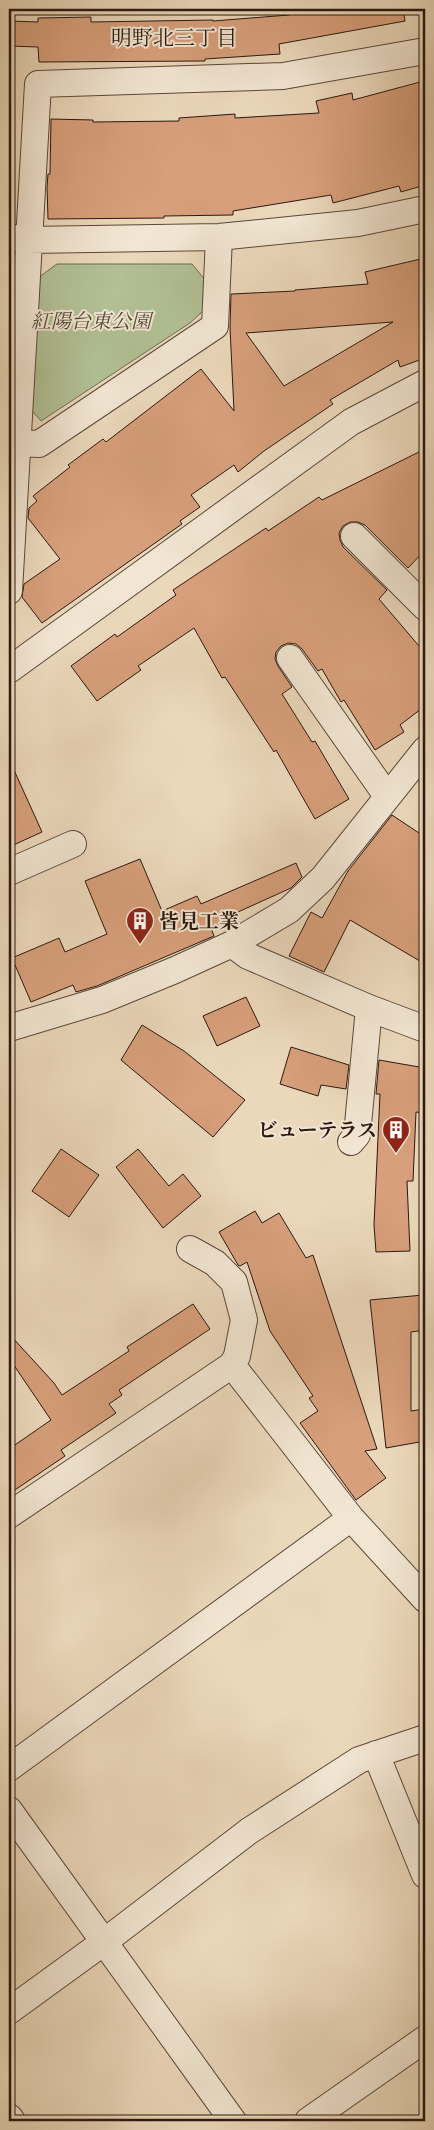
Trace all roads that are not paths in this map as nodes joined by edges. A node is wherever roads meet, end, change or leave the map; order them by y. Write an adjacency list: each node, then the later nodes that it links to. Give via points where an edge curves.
1 (425, 51): 4 (street, via 283,76 38,84)
2 (425, 209): 3 (street, via 358,222)
3 (219, 237): 4 (street); 6 (street, via 215,326 38,444)
4 (18, 239): 6 (street)
5 (425, 383): 11 (street, via 352,422)
6 (18, 443): 8 (street)
7 (354, 536): 9 (street)
8 (9, 591)
9 (425, 607)
10 (290, 658): 13 (street)
11 (9, 669)
12 (425, 750): 13 (street)
13 (387, 796): 16 (street, via 324,878 289,910)
14 (73, 844): 15 (street)
15 (9, 872)
16 (232, 944): 17 (street, via 248,956); 18 (street, via 102,1000)
17 (369, 1008): 19 (street); 20 (street, via 357,1135)
18 (9, 1028)
19 (425, 1029)
20 (351, 1142)
21 (190, 1249): 22 (street, via 215,1263 234,1282 244,1320 237,1356)
22 (232, 1365): 23 (street); 24 (street)
23 (9, 1515)
24 (351, 1518): 25 (street); 28 (street)
25 (425, 1599)
26 (425, 1738): 27 (street)
27 (376, 1754): 30 (street); 31 (street, via 359,1760 249,1830)
28 (9, 1768)
29 (9, 1810): 31 (street)
30 (425, 1875)
31 (104, 1942): 32 (street); 36 (street)
32 (9, 2011)
33 (425, 2039): 37 (street)
34 (9, 2117): 35 (street)
35 (12, 2121)
36 (233, 2121)
37 (308, 2121)

